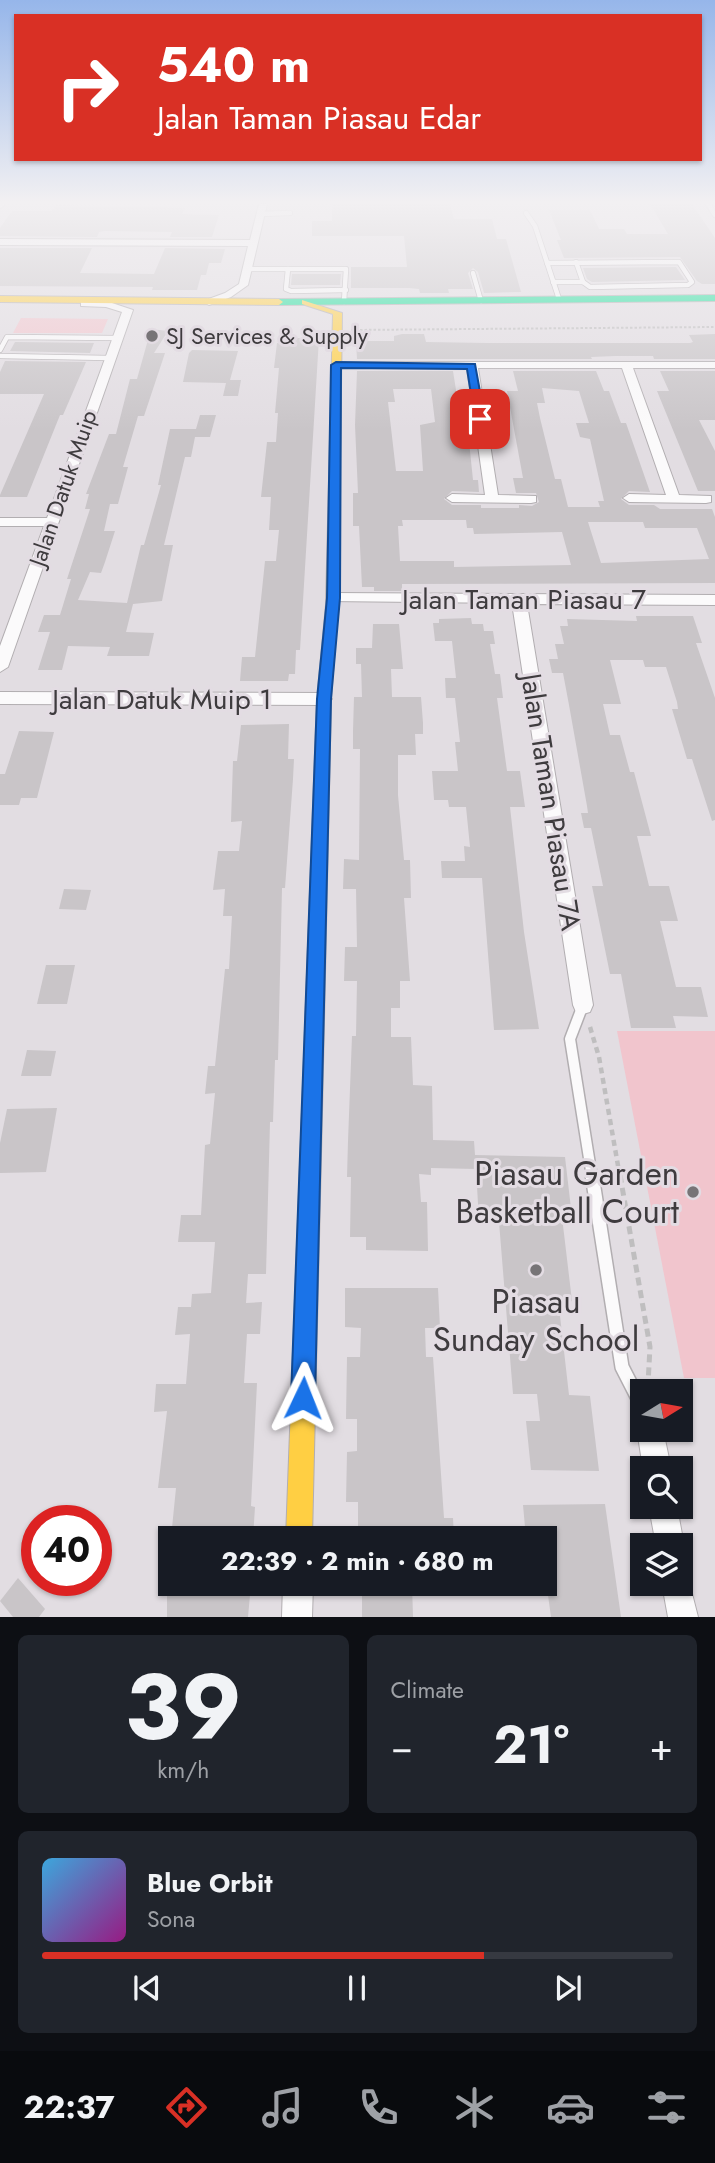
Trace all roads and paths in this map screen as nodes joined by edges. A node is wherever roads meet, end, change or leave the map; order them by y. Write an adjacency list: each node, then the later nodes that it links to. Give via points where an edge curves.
1 (245, 279): 8 (street)
2 (287, 279): 15 (lane, via 286,289)
3 (345, 279): 15 (lane)
4 (475, 279): 12 (lane)
5 (690, 279): 7 (lane, via 688,285 590,287)
6 (553, 282): 7 (lane); 10 (lane)
7 (583, 282)
8 (243, 285): 13 (street); 14 (street, via 248,294)
9 (715, 298): 10 (street)
10 (559, 299): 12 (street); 18 (street)
11 (0, 301): 13 (street); 17 (street, via 106,304)
12 (481, 301): 15 (street)
13 (209, 302): 14 (street)
14 (265, 302): 15 (street)
15 (343, 302): 17 (street); 18 (street); 21 (street)
16 (0, 309): 17 (street)
17 (128, 310): 22 (street, Jalan Datuk Muip)
18 (596, 310): 19 (street)
19 (715, 310)
20 (715, 327): 21 (path)
21 (338, 330): 26 (street)
22 (116, 338): 23 (lane, via 7,337); 25 (street, Jalan Datuk Muip)
23 (0, 350)
24 (0, 356): 25 (lane)
25 (109, 358): 37 (street, Jalan Datuk Muip)
26 (336, 365): 29 (street); 38 (street)
27 (626, 365): 28 (street); 29 (street); 33 (street)
28 (715, 365)
29 (472, 366): 31 (street)
30 (452, 498): 31 (street)
31 (492, 498): 34 (street)
32 (629, 498): 33 (street)
33 (674, 498): 35 (street)
34 (531, 499)
35 (706, 499)
36 (0, 522): 37 (street)
37 (51, 522): 41 (street, Jalan Datuk Muip)
38 (333, 598): 39 (street, Jalan Taman Piasau 7); 43 (street)
39 (519, 600): 40 (street, Jalan Taman Piasau 7); 44 (street, Jalan Taman Piasau 7A)
40 (715, 602)
41 (0, 667)
42 (0, 698): 43 (street, Jalan Datuk Muip 1)
43 (324, 699): 47 (street)
44 (583, 1005): 45 (path, via 599,1057 650,1347); 46 (lane, via 570,1039 622,1367)
45 (649, 1379)
46 (630, 1383)
47 (299, 1526)
48 (298, 1596): 50 (street)
49 (679, 1596): 51 (street)
50 (297, 1617)
51 (683, 1617)

